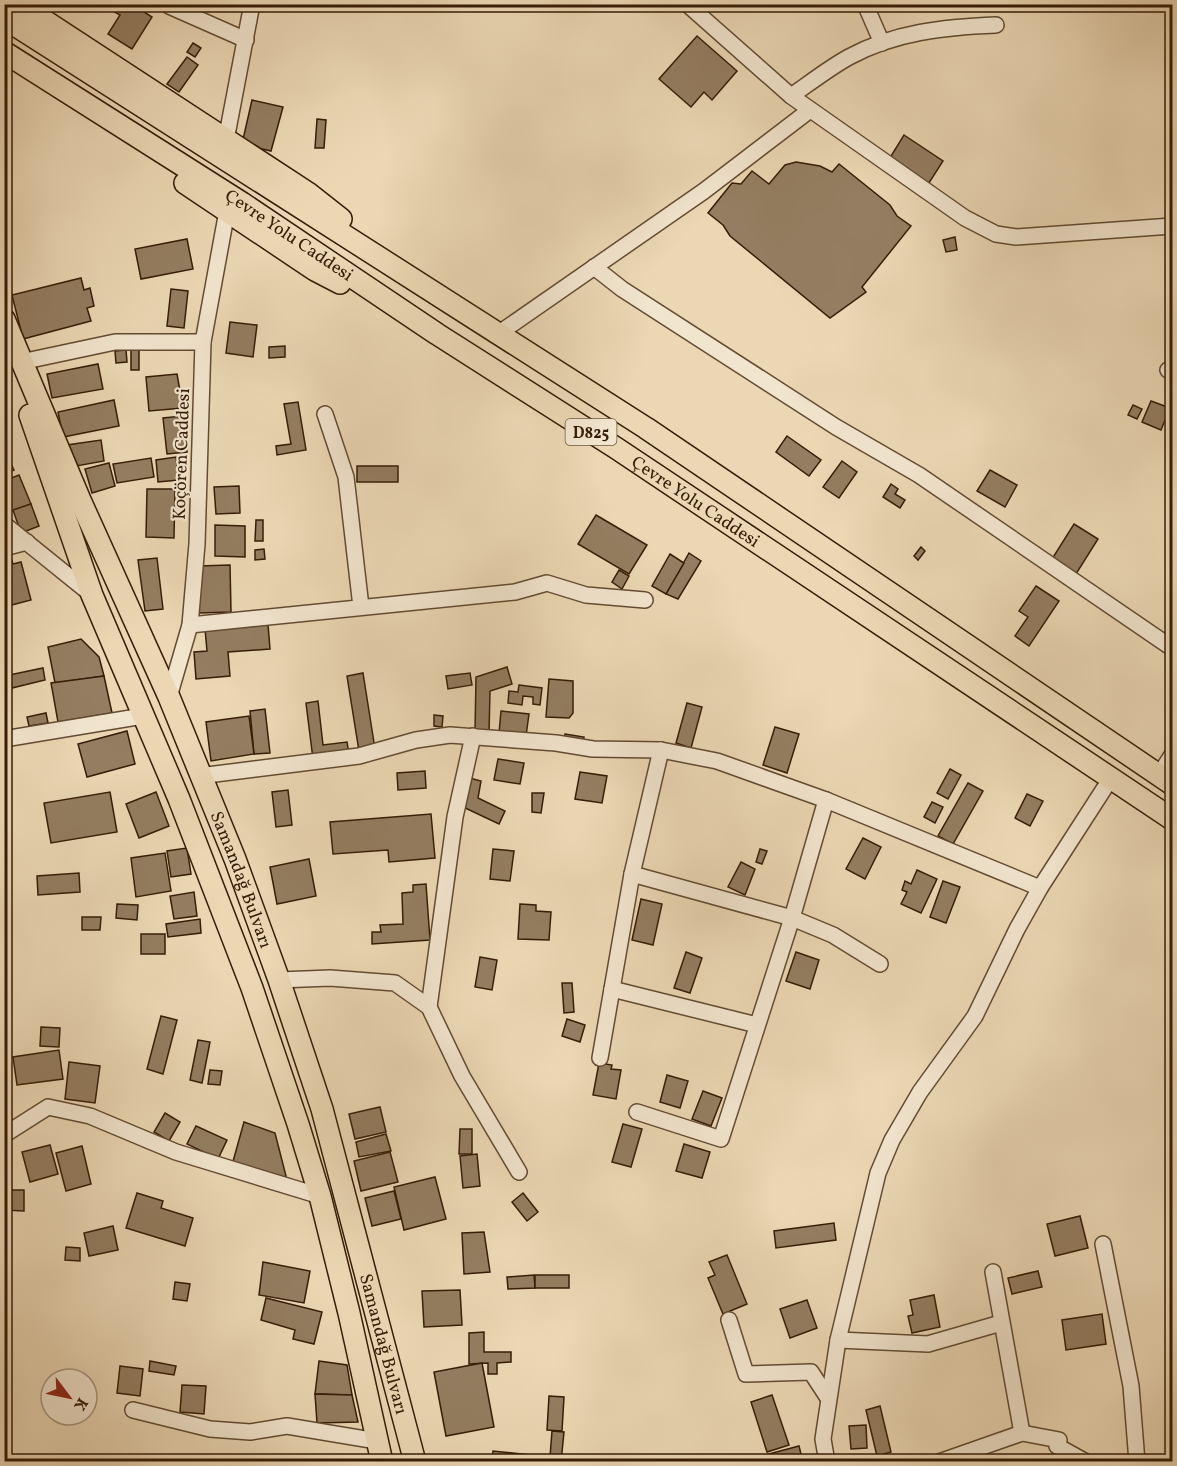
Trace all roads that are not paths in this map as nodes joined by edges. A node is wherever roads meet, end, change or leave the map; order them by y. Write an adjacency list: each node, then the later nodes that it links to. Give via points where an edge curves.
1 (19, 4): 14 (highway)
2 (252, 4): 8 (street)
3 (687, 4): 12 (street)
4 (865, 4): 9 (street)
5 (169, 6): 8 (street)
6 (4, 18): 18 (highway, Çevre Yolu Caddesi / D825)
7 (996, 24): 9 (street, via 938,27)
8 (246, 40): 14 (street)
9 (882, 43): 12 (street, via 848,58)
10 (4, 52): 20 (highway, Çevre Yolu Caddesi / D825, via 242,203)
11 (4, 69): 15 (highway)
12 (791, 96): 13 (street)
13 (810, 110): 16 (street, via 965,218 996,234 1016,237); 17 (street, via 704,191)
14 (226, 140): 18 (highway, via 308,193)
15 (227, 211): 20 (highway, via 315,270); 22 (street, Koçören Caddesi)
16 (1173, 226)
17 (594, 267): 21 (street); 32 (street, via 836,427 919,475)
18 (443, 299): 21 (highway, Çevre Yolu Caddesi / D825)
19 (4, 319): 23 (highway, Samandağ Bulvarı)
20 (437, 334): 40 (highway, Çevre Yolu Caddesi / D825, via 616,448)
21 (498, 334): 41 (highway, Çevre Yolu Caddesi / D825, via 646,428)
22 (203, 342): 23 (street, via 115,342); 31 (street, Koçören Caddesi, via 197,544)
23 (13, 360): 28 (highway, Samandağ Bulvarı); 33 (highway, Samandağ Bulvarı)
24 (325, 414): 30 (street, via 346,477)
25 (4, 524): 26 (street)
26 (27, 542): 27 (street); 28 (street)
27 (4, 548)
28 (92, 595): 34 (highway, Samandağ Bulvarı)
29 (645, 600): 30 (street, via 586,595 547,583 515,592)
30 (362, 608): 31 (street)
31 (190, 625): 33 (street, Koçören Caddesi)
32 (1173, 648)
33 (169, 697): 39 (highway, Samandağ Bulvarı)
34 (143, 716): 36 (street); 56 (highway, Samandağ Bulvarı, via 252,988)
35 (473, 736): 37 (street, via 593,749); 39 (street, via 450,735 359,756); 50 (street, via 455,817)
36 (4, 739)
37 (661, 750): 42 (street, via 717,761); 44 (street)
38 (1173, 755): 41 (street)
39 (199, 776): 48 (highway, Samandağ Bulvarı)
40 (1111, 778): 43 (highway, Çevre Yolu Caddesi / D825); 45 (street)
41 (1166, 780)
42 (826, 800): 45 (street); 46 (street)
43 (1173, 819)
44 (632, 874): 46 (street); 49 (street)
45 (1040, 888): 61 (street, via 975,1016 938,1065 892,1140 878,1173)
46 (792, 918): 47 (street, via 832,935); 51 (street)
47 (880, 964)
48 (279, 980): 50 (street, via 330,978 394,983); 68 (highway, Samandağ Bulvarı, via 322,1109)
49 (612, 989): 51 (street); 52 (street)
50 (429, 1007): 55 (street, via 462,1076)
51 (757, 1025): 53 (street, via 721,1139)
52 (600, 1058)
53 (637, 1112)
54 (4, 1135): 56 (street, via 48,1107 90,1116 176,1152)
55 (519, 1172)
56 (320, 1196): 66 (highway, Samandağ Bulvarı)
57 (1103, 1244): 73 (street, via 1131,1386)
58 (993, 1272): 60 (street)
59 (729, 1320): 62 (street, via 746,1374 811,1372)
60 (1001, 1323): 61 (street, via 928,1344); 64 (street)
61 (838, 1340): 62 (street)
62 (828, 1398): 69 (street, via 823,1438)
63 (133, 1410): 66 (street, via 218,1430 250,1432 287,1426)
64 (1022, 1433): 65 (street, via 1059,1440); 67 (street)
65 (1057, 1446): 71 (street); 72 (street)
66 (379, 1451)
67 (976, 1456): 70 (street)
68 (416, 1461)
69 (827, 1461)
70 (939, 1461)
71 (1059, 1461)
72 (1086, 1461)
73 (1137, 1461)

